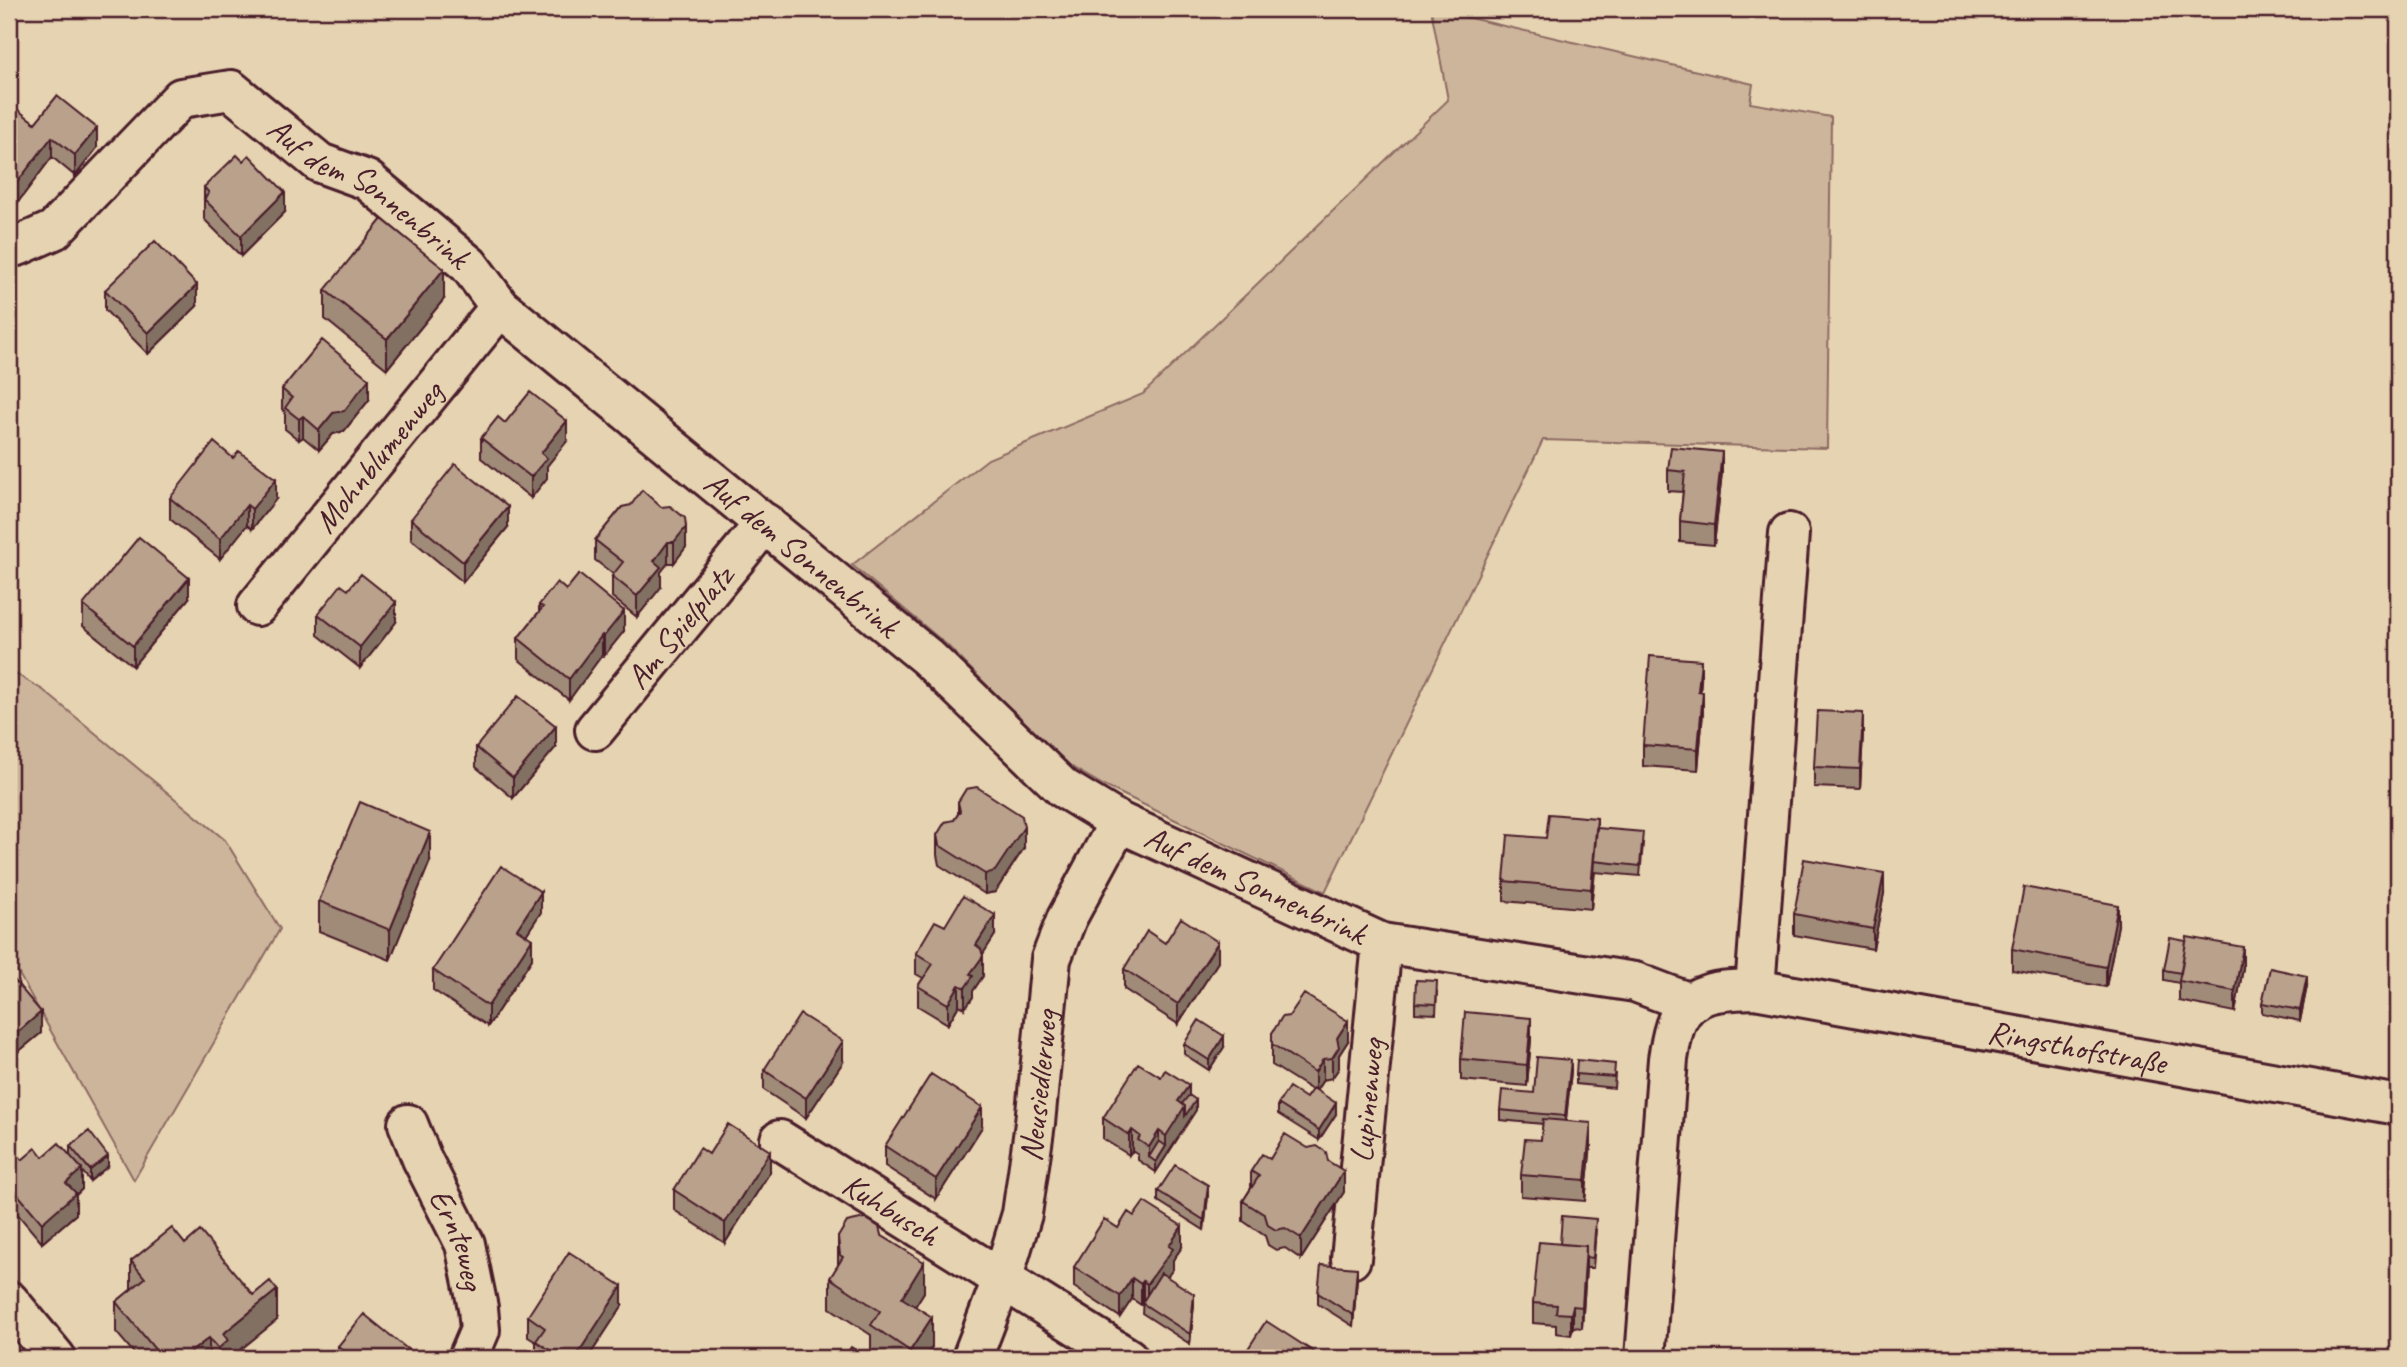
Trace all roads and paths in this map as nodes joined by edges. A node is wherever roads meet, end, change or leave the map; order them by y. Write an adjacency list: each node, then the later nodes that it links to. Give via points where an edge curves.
1 (9, 246): 2 (street, Auf dem Sonnenbrink, via 54,230 181,98 231,90 320,163 366,180 469,265)
2 (499, 307): 3 (street, Auf dem Sonnenbrink); 5 (street, Mohnblumenweg)
3 (765, 523): 6 (street, Am Spielplatz); 7 (street, Auf dem Sonnenbrink, via 927,657 1063,788)
4 (1789, 533): 9 (street)
5 (257, 606)
6 (594, 730)
7 (1119, 822): 8 (street, Auf dem Sonnenbrink); 15 (street, Neusiedlerweg, via 1051,959 1022,1214)
8 (1382, 943): 10 (street, Auf dem Sonnenbrink, via 1635,982); 14 (street, Lupinenweg)
9 (1755, 989): 10 (street, Ringsthofstraße, via 1714,990); 11 (street, Ringsthofstraße)
10 (1690, 1003): 21 (street, via 1677,1021 1668,1059)
11 (2398, 1105)
12 (408, 1124): 18 (street, Ernteweg, via 465,1244 480,1330)
13 (780, 1140): 15 (street, Kuhbusch)
14 (1351, 1259)
15 (1002, 1280): 19 (street, Neusiedlerweg); 20 (street, Kuhbusch)
16 (9, 1301): 17 (street)
17 (56, 1358)
18 (468, 1358)
19 (972, 1358)
20 (1128, 1358)
21 (1645, 1358)

